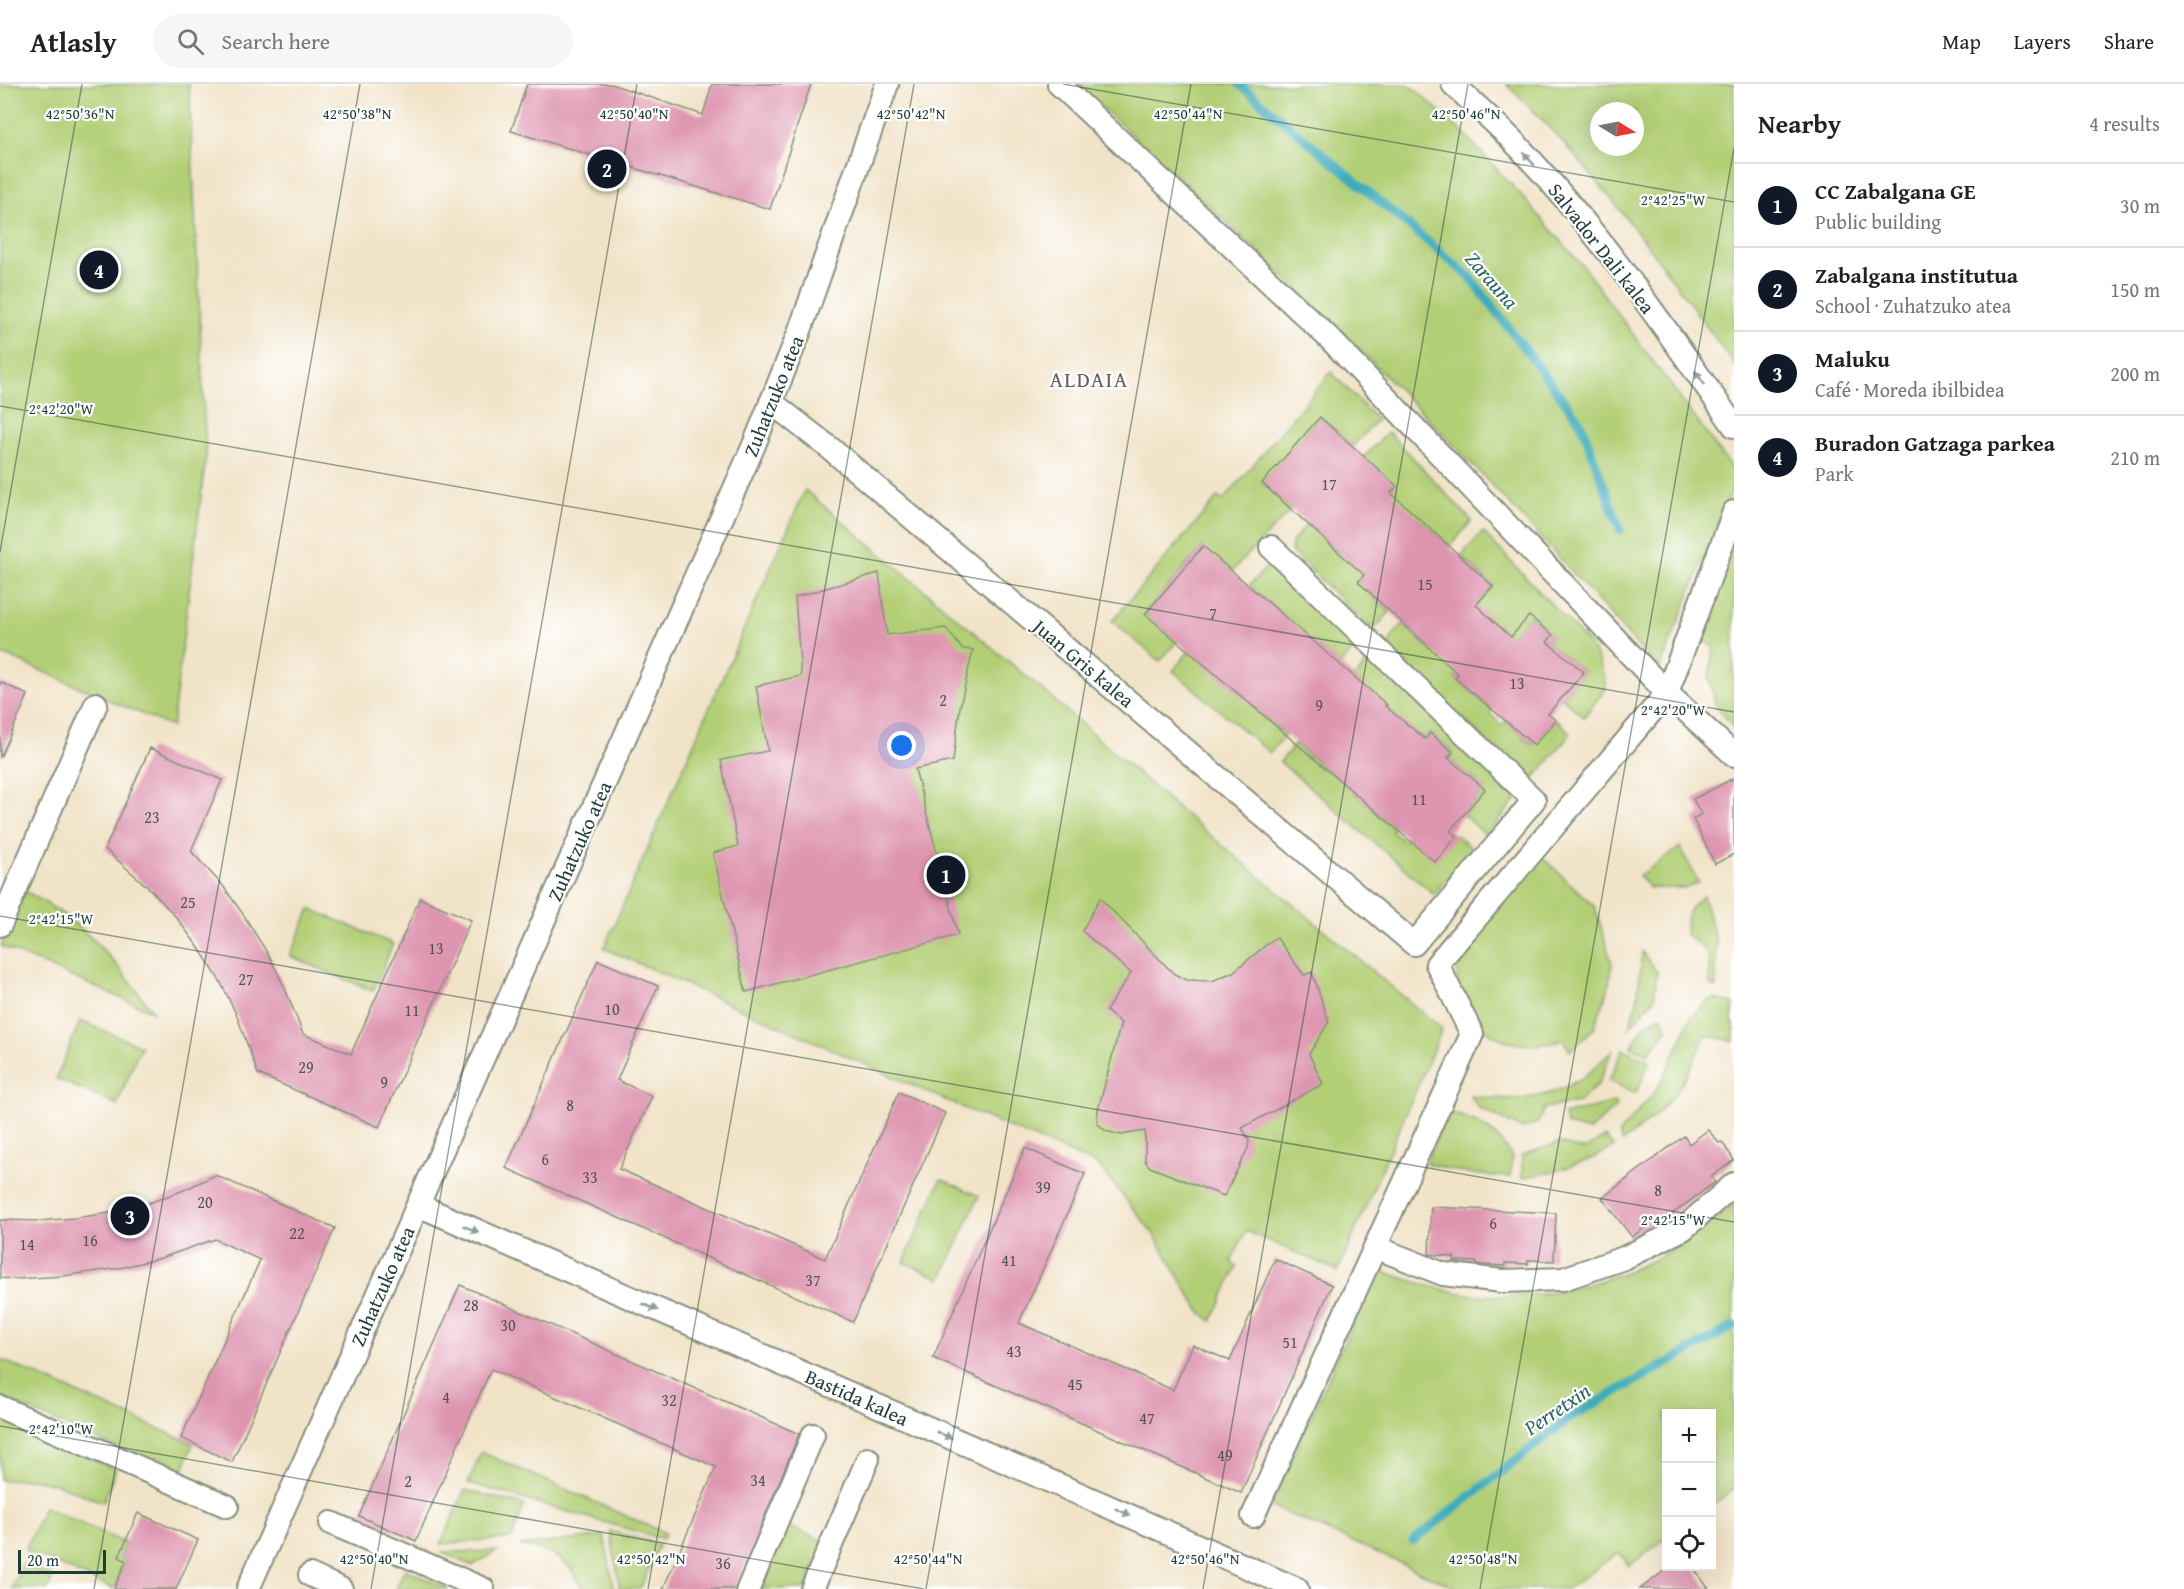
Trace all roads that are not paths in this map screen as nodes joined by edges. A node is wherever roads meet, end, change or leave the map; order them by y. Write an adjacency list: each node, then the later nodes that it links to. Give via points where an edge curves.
1 (887, 84): 4 (street, Zuhatzuko atea)
2 (1059, 84): 8 (street, via 1329,338)
3 (1453, 84): 5 (street, Salvador Dali kalea, one-way to 3, via 1591,230 1516,143)
4 (771, 402): 7 (street, Juan Gris kalea, via 1414,944 1534,800); 13 (street, Zuhatzuko atea)
5 (1734, 426)
6 (1734, 512): 8 (street)
7 (1271, 547)
8 (1667, 693): 10 (street); 14 (street, via 1437,964 1472,1034)
9 (96, 704): 11 (street)
10 (1734, 755)
11 (0, 925)
12 (1734, 1184): 14 (street, via 1683,1229 1624,1258 1563,1279 1503,1281 1443,1274)
13 (418, 1204): 22 (street, Zuhatzuko atea); 27 (street, Bastida kalea, one-way to 27)
14 (1375, 1247): 19 (street)
15 (0, 1407): 18 (street)
16 (813, 1435): 25 (street)
17 (868, 1459): 26 (street)
18 (227, 1506)
19 (1253, 1516)
20 (331, 1523): 24 (street)
21 (310, 1575): 23 (street)
22 (248, 1589)
23 (341, 1589)
24 (483, 1589)
25 (748, 1589)
26 (812, 1589)
27 (1297, 1589)

